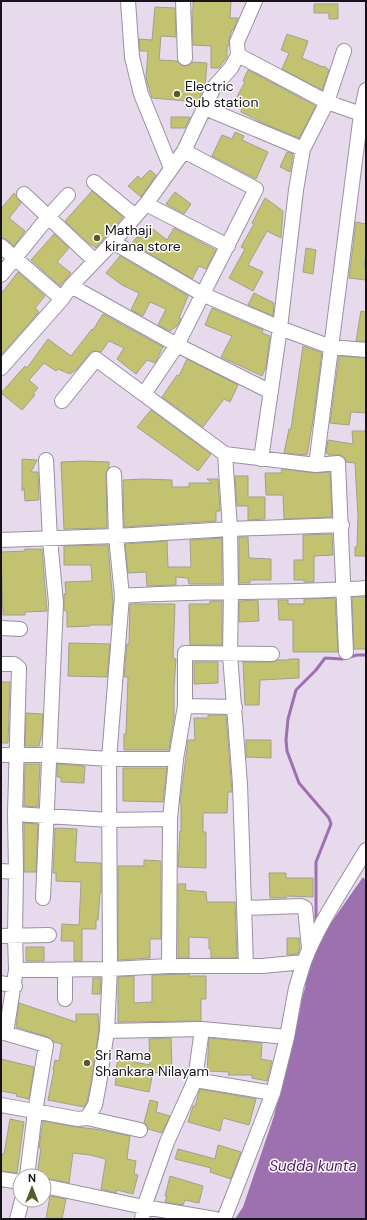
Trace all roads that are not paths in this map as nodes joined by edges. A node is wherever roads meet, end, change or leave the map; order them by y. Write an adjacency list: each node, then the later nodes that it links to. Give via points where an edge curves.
1 (128, 1): 13 (street, via 132,57 141,94)
2 (183, 1): 6 (street)
3 (255, 1): 5 (street, via 237,42)
4 (344, 51): 8 (street)
5 (238, 54): 8 (street); 9 (street, via 231,68 214,87)
6 (185, 58)
7 (366, 90): 10 (street)
8 (327, 102): 10 (street); 11 (street)
9 (205, 108): 11 (street); 12 (street)
10 (361, 114): 31 (street)
11 (303, 149): 29 (street)
12 (184, 151): 13 (street); 22 (street, via 256,189)
13 (171, 168): 17 (street)
14 (94, 182): 19 (street)
15 (24, 194): 18 (street)
16 (68, 196): 18 (street)
17 (146, 204): 19 (street); 22 (street)
18 (49, 216): 23 (street); 24 (street)
19 (135, 216): 20 (street)
20 (113, 242): 24 (street); 27 (street)
21 (1, 246): 23 (street)
22 (228, 246): 27 (street)
23 (15, 258): 25 (street); 28 (street)
24 (94, 260): 26 (street)
25 (1, 275)
26 (71, 286): 28 (street); 30 (street)
27 (202, 294): 29 (street); 30 (street)
28 (62, 299): 33 (street)
29 (280, 328): 31 (street); 34 (street)
30 (178, 345): 34 (street); 35 (street)
31 (331, 347): 32 (street); 40 (street)
32 (366, 350)
33 (1, 368)
34 (271, 392): 38 (street)
35 (144, 394): 36 (street, via 96,359); 37 (street)
36 (62, 401)
37 (225, 454): 38 (street); 43 (street)
38 (261, 459): 40 (street)
39 (46, 460): 45 (street)
40 (316, 465): 42 (street, via 338,463)
41 (114, 474): 44 (street)
42 (342, 525): 43 (street); 48 (street)
43 (230, 529): 44 (street); 49 (street)
44 (116, 536): 45 (street); 50 (street)
45 (50, 539): 46 (street); 61 (street, via 56,603)
46 (1, 540)
47 (366, 588): 48 (street)
48 (343, 590): 49 (street); 53 (street)
49 (231, 593): 50 (street); 55 (street)
50 (122, 596): 62 (street)
51 (1, 628): 52 (street)
52 (20, 629)
53 (346, 652)
54 (272, 654): 55 (street)
55 (230, 655): 57 (street, via 185,654); 58 (street)
56 (1, 664): 60 (street, via 14,664 19,668)
57 (184, 706): 58 (street); 63 (street)
58 (235, 707): 72 (street)
59 (1, 755): 60 (street)
60 (17, 755): 61 (street); 64 (street)
61 (48, 755): 62 (street); 65 (street)
62 (109, 759): 63 (street); 67 (street)
63 (176, 759): 66 (street)
64 (15, 814): 65 (street); 70 (street)
65 (47, 816): 67 (street); 71 (street)
66 (170, 819): 67 (street); 78 (street)
67 (110, 820): 80 (street)
68 (366, 850): 76 (street)
69 (1, 871): 70 (street)
70 (16, 872): 75 (street)
71 (43, 898)
72 (244, 908): 76 (street, via 305,908); 79 (street)
73 (49, 935): 75 (street)
74 (1, 936): 75 (street)
75 (15, 936): 81 (street)
76 (309, 948): 77 (street)
77 (303, 965): 79 (street); 88 (street)
78 (169, 966): 79 (street); 80 (street)
79 (246, 966)
80 (110, 969): 82 (street); 86 (street)
81 (16, 970): 82 (street); 83 (street)
82 (64, 970): 84 (street)
83 (8, 984): 87 (street)
84 (65, 999)
85 (202, 1029): 86 (street); 88 (street); 89 (street)
86 (107, 1032): 93 (street, via 95,1105)
87 (4, 1033): 92 (street, via 46,1045)
88 (287, 1037): 90 (street)
89 (194, 1080): 90 (street); 100 (street, via 167,1142)
90 (274, 1093): 103 (street)
91 (1, 1105): 92 (street)
92 (35, 1112): 93 (street, via 78,1119); 95 (street)
93 (87, 1118): 94 (street)
94 (140, 1130)
95 (28, 1168)
96 (1, 1179): 97 (street)
97 (12, 1181)
98 (52, 1188): 100 (street)
99 (20, 1208): 101 (street)
100 (143, 1213): 102 (street)
101 (17, 1219)
102 (215, 1219)
103 (224, 1219)

